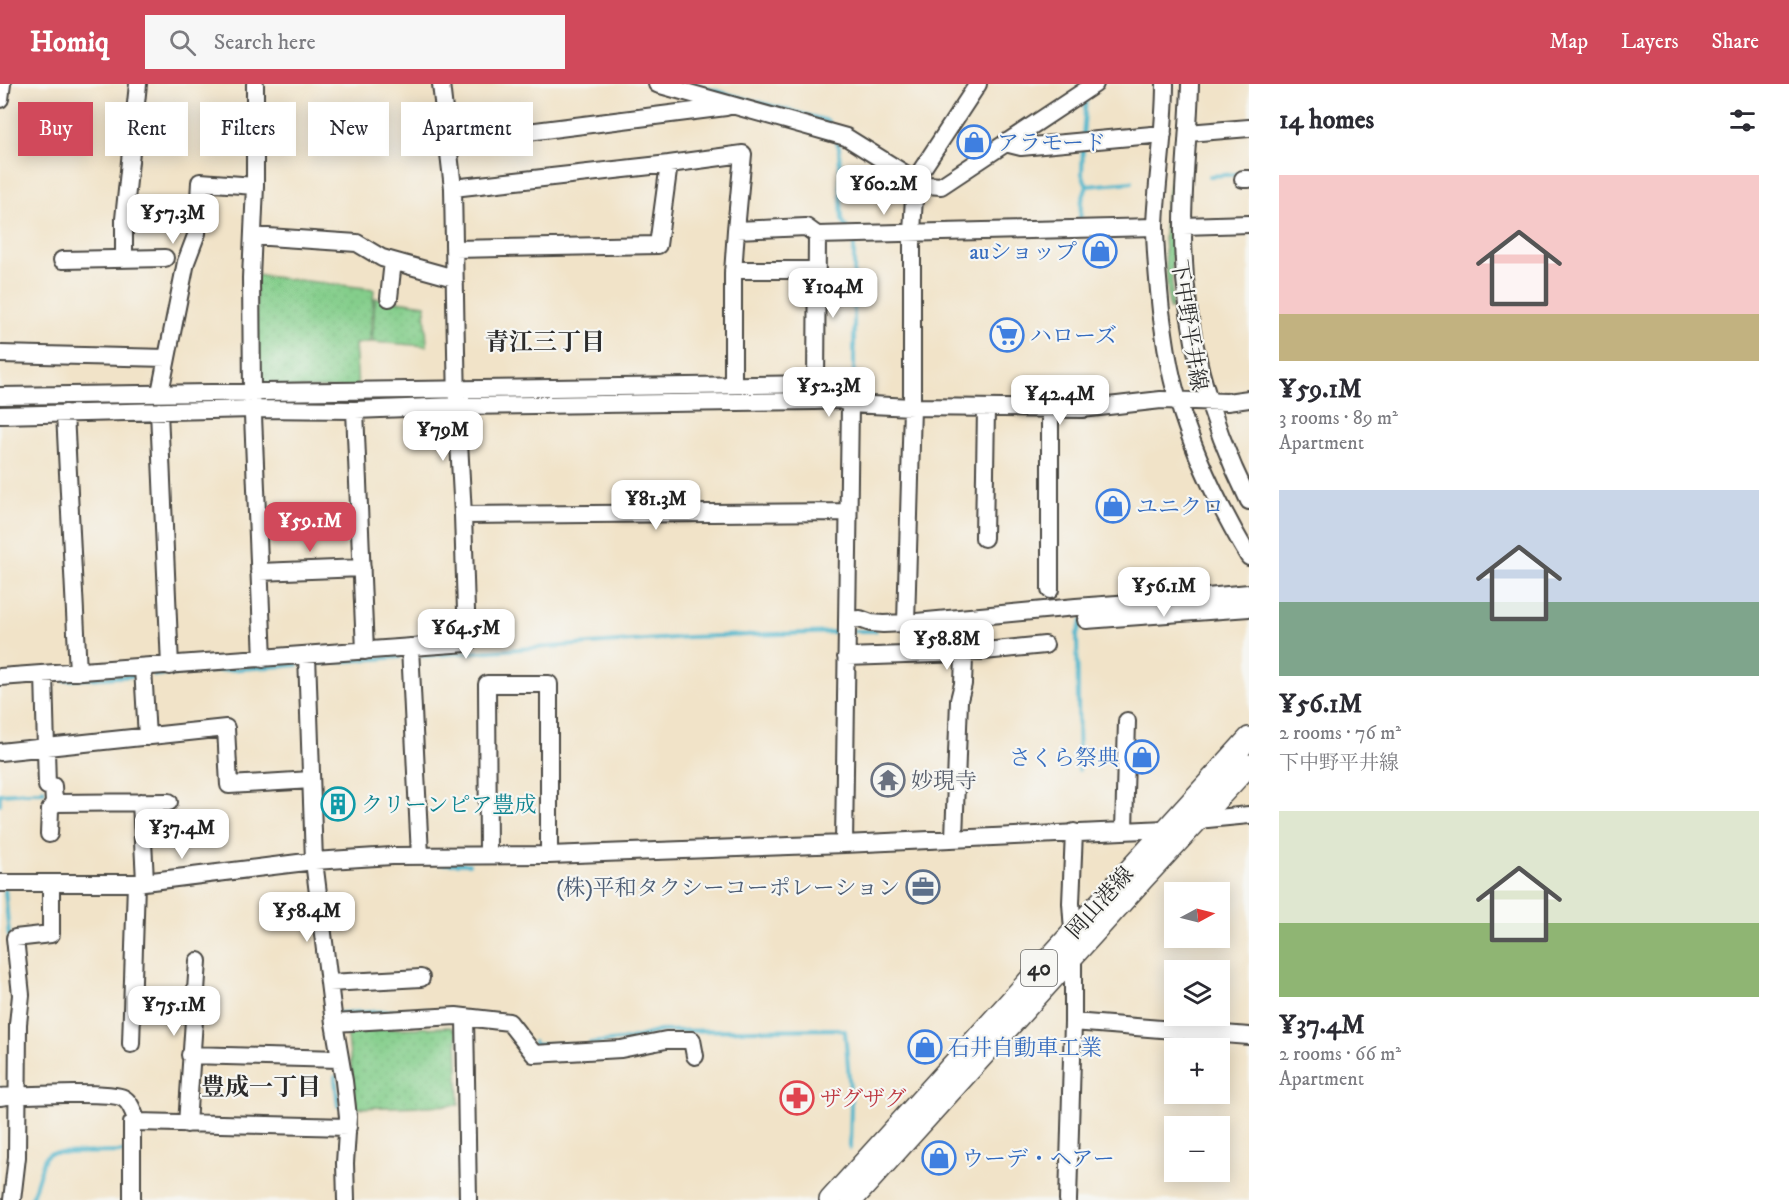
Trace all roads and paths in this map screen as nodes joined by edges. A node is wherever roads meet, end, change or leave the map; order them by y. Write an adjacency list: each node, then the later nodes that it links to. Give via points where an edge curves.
1 (2, 84): 10 (street)
2 (138, 84): 32 (street, via 124,219)
3 (255, 84): 21 (street)
4 (441, 84): 11 (street)
5 (657, 84): 12 (street)
6 (978, 84): 20 (street)
7 (1165, 84): 16 (street, 下中野平井線)
8 (1190, 84): 15 (street, 下中野平井線)
9 (1089, 88): 17 (street)
10 (0, 99)
11 (443, 102)
12 (736, 105): 14 (street); 20 (street, via 846,137)
13 (1249, 128): 15 (street)
14 (533, 131)
15 (1188, 133): 24 (street, 下中野平井線)
16 (1163, 134): 17 (street, via 1021,147); 25 (street, 下中野平井線)
17 (1005, 143): 20 (street, via 941,186)
18 (450, 156): 22 (street)
19 (669, 165): 22 (street); 26 (street, via 743,154); 30 (street, via 658,245)
20 (915, 180): 27 (street)
21 (255, 186): 29 (street); 40 (street, via 200,182 197,232 186,262)
22 (453, 188): 30 (street)
23 (1249, 224): 24 (street)
24 (1183, 226): 50 (street, 下中野平井線, via 1192,337)
25 (1155, 227): 27 (street); 48 (street, 下中野平井線, via 1157,280)
26 (736, 230): 28 (street, via 806,227); 35 (street)
27 (912, 232): 28 (street); 52 (street)
28 (817, 235): 36 (street)
29 (253, 236): 34 (street, via 357,243); 43 (street)
30 (454, 249): 37 (street)
31 (165, 258): 32 (street)
32 (124, 259): 33 (street)
33 (62, 260)
34 (393, 261): 37 (street); 38 (street)
35 (733, 270): 36 (street); 42 (street)
36 (816, 270): 41 (street)
37 (454, 278): 46 (street)
38 (389, 298)
39 (0, 354): 40 (street)
40 (167, 358): 44 (street)
41 (816, 384): 42 (street); 49 (street)
42 (734, 385): 46 (street)
43 (252, 391): 44 (street); 46 (street); 54 (street)
44 (160, 393): 45 (street)
45 (0, 396)
46 (456, 398): 49 (street); 56 (street); 62 (street)
47 (1249, 399): 50 (street)
48 (1178, 400): 50 (street); 55 (street); 64 (street, 下中野平井線, via 1215,496)
49 (814, 401): 51 (street, via 840,400)
50 (1208, 401): 60 (street, 下中野平井線)
51 (850, 404): 52 (street); 61 (street)
52 (912, 406): 53 (street); 72 (street)
53 (986, 408): 55 (street); 63 (street)
54 (253, 409): 56 (street); 57 (street); 66 (street)
55 (1050, 409): 67 (street)
56 (355, 410): 65 (street)
57 (159, 411): 58 (street); 81 (street)
58 (65, 413): 59 (street); 83 (street)
59 (0, 415)
60 (1249, 501)
61 (848, 512): 62 (street); 70 (street)
62 (463, 515): 75 (street, via 468,643)
63 (984, 538)
64 (1249, 557)
65 (362, 568): 66 (street); 76 (street)
66 (259, 572): 80 (street)
67 (1050, 590)
68 (1249, 592): 72 (street)
69 (1249, 608): 71 (street)
70 (847, 620): 72 (street); 79 (street)
71 (1086, 620)
72 (906, 623)
73 (965, 630): 77 (street)
74 (1046, 645): 77 (street)
75 (410, 647): 76 (street); 106 (street)
76 (365, 651): 78 (street)
77 (964, 653): 79 (street); 102 (street)
78 (308, 655): 80 (street); 92 (street)
79 (846, 657): 103 (street)
80 (263, 659): 81 (street)
81 (170, 666): 82 (street)
82 (143, 668): 83 (street); 87 (street)
83 (78, 672): 84 (street)
84 (44, 674): 85 (street); 89 (street)
85 (0, 677)
86 (1127, 722): 99 (street)
87 (147, 737): 89 (street); 92 (street, via 226,728 229,785)
88 (1249, 738): 98 (main road, 岡山港線 / 40)
89 (46, 747): 90 (street); 95 (street, via 47,786 53,786)
90 (0, 752)
91 (1249, 765): 97 (main road, 岡山港線 / 40)
92 (312, 780): 107 (street)
93 (169, 801): 94 (street)
94 (141, 802): 95 (street); 109 (street)
95 (54, 803): 101 (street)
96 (1249, 815): 97 (street)
97 (1197, 820): 113 (main road, 岡山港線 / 40)
98 (1166, 829): 99 (street); 111 (main road, 岡山港線 / 40)
99 (1124, 830): 100 (street)
100 (1074, 832): 102 (street); 111 (street)
101 (49, 834)
102 (954, 838): 103 (street)
103 (844, 844): 105 (street)
104 (488, 855): 105 (street); 105 (street, via 487,684 549,684); 106 (street)
105 (549, 855)
106 (420, 856): 107 (street)
107 (315, 866): 109 (street); 116 (street)
108 (0, 883): 110 (street)
109 (138, 885): 110 (street); 121 (street)
110 (51, 887): 112 (street, via 51,934)
111 (1073, 931): 113 (street); 129 (main road, 岡山港線 / 40)
112 (9, 939): 125 (street, via 21,995)
113 (1073, 957): 119 (street); 129 (main road, 岡山港線 / 40)
114 (198, 961): 122 (street)
115 (421, 978): 116 (street)
116 (329, 983): 117 (street)
117 (333, 1017): 118 (street); 124 (street)
118 (465, 1017): 123 (street, via 509,1022 534,1054 692,1040); 133 (street)
119 (1073, 1022): 120 (street); 134 (street)
120 (1249, 1036)
121 (131, 1044)
122 (190, 1055): 124 (street); 127 (street)
123 (695, 1056)
124 (335, 1058): 128 (street, via 344,1081)
125 (8, 1096): 126 (street, via 122,1097); 130 (street, via 17,1157)
126 (136, 1119): 127 (street); 131 (street, via 132,1123)
127 (187, 1120): 128 (street)
128 (348, 1127): 132 (street)
129 (844, 1197)
130 (12, 1200)
131 (132, 1200)
132 (346, 1200)
133 (468, 1200)
134 (1068, 1200)

